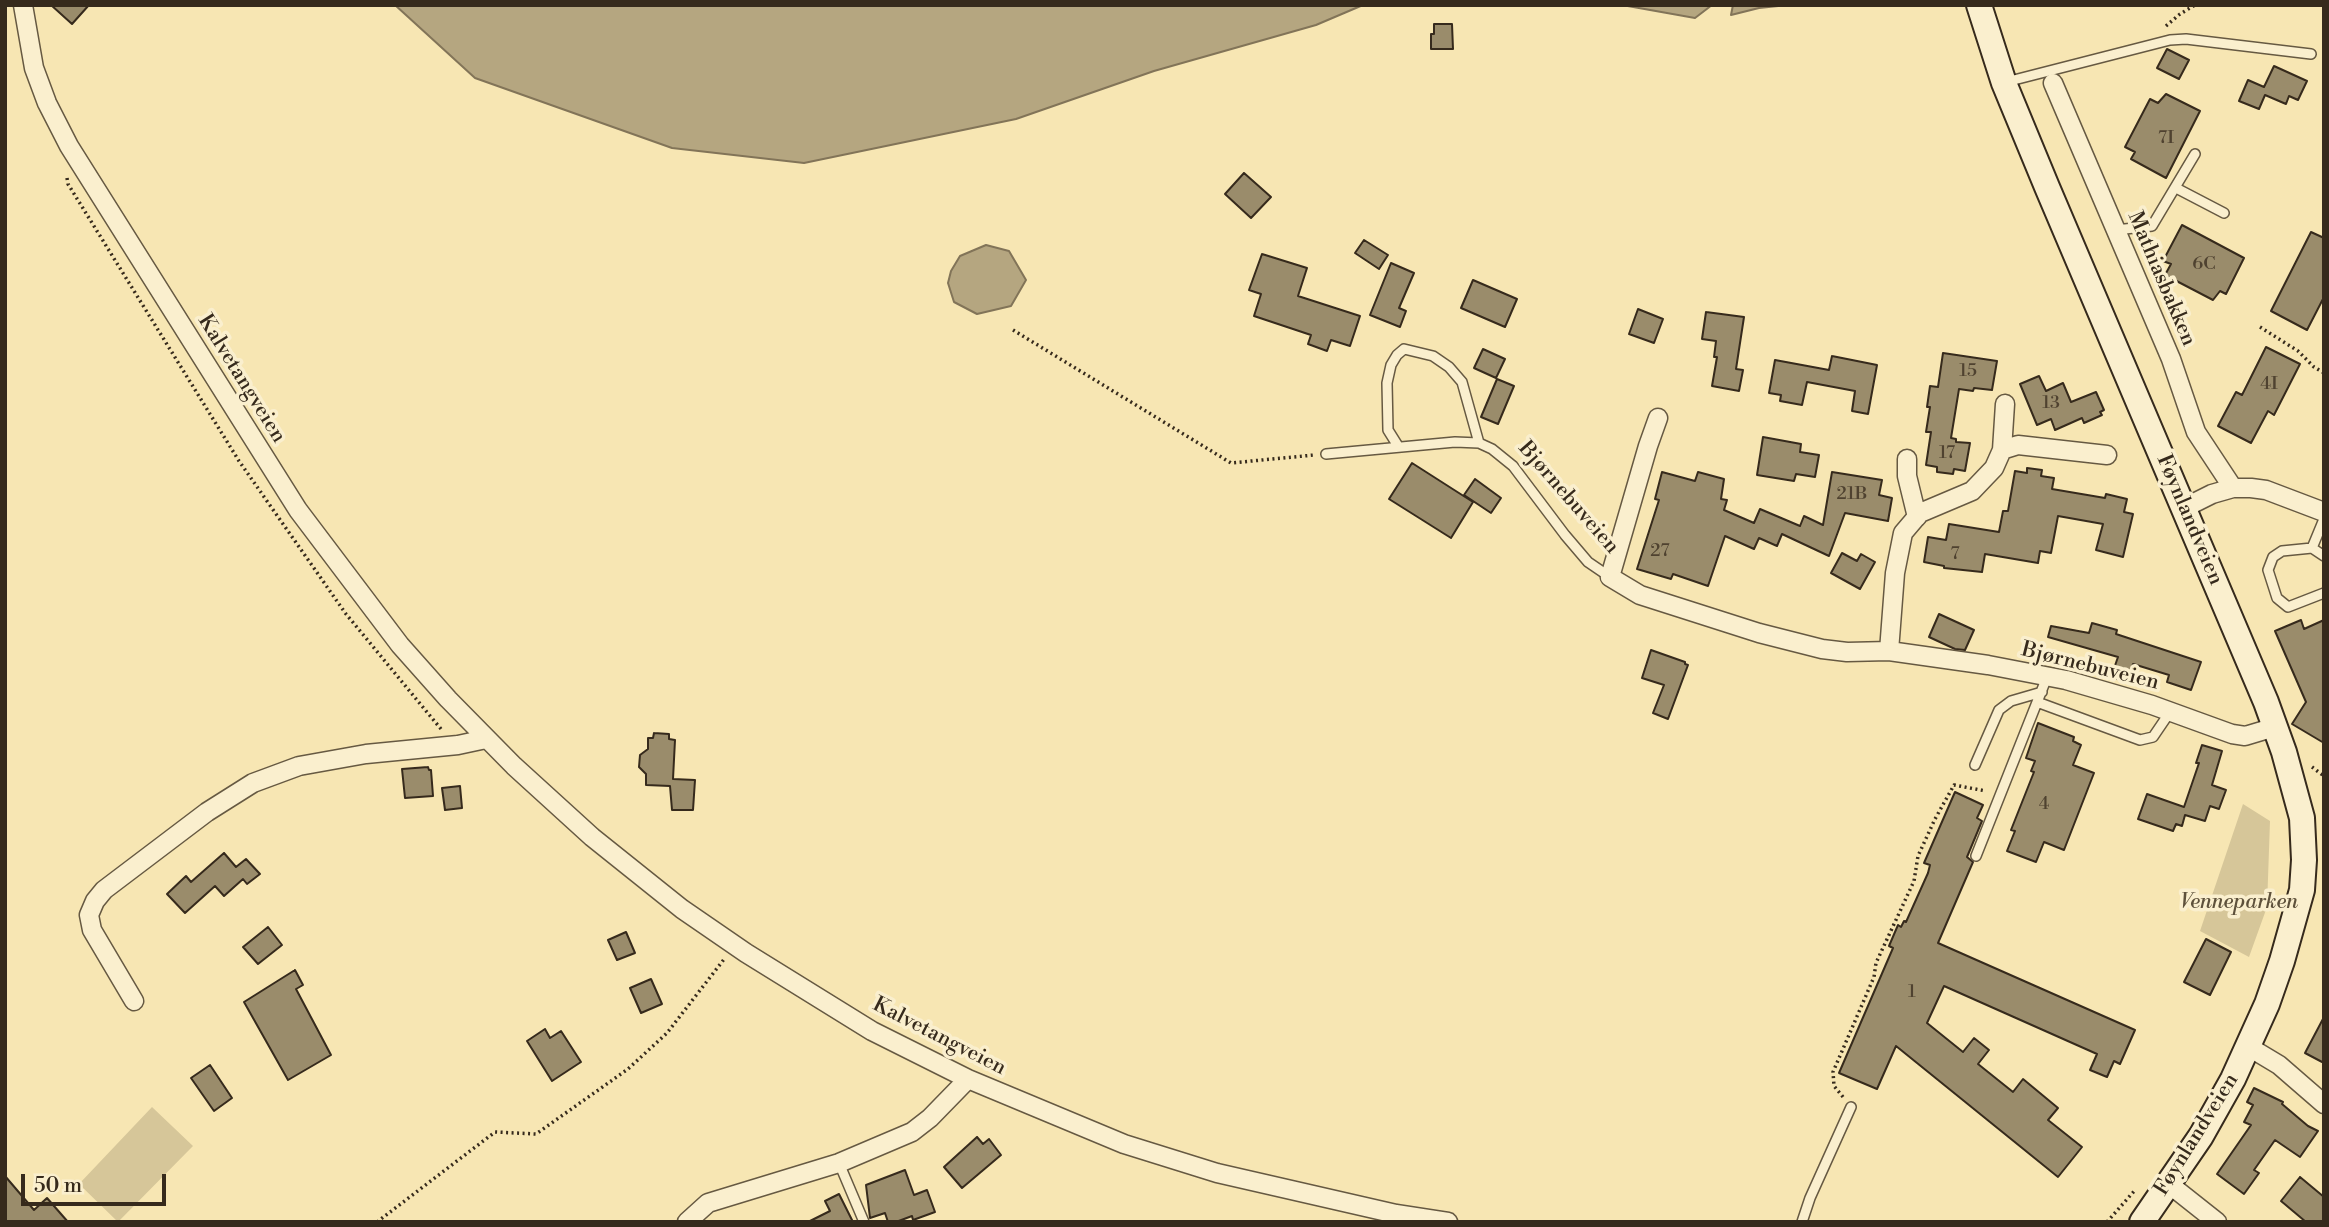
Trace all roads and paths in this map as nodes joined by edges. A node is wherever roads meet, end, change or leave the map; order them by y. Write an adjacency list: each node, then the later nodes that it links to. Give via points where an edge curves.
1 (23, 5): 35 (street, Kalvetangveien, via 34,68 47,103 216,383 330,555 400,645)
2 (1979, 5): 4 (main road, Føynlandveien)
3 (2311, 54): 4 (lane, via 2170,40)
4 (2004, 83): 22 (main road, Føynlandveien)
5 (2053, 83): 9 (street, Mathiasbakken)
6 (2195, 154): 7 (lane)
7 (2176, 188): 8 (lane); 9 (lane, via 2152,226)
8 (2224, 213)
9 (2116, 230): 21 (street, Mathiasbakken, via 2171,359 2196,432)
10 (2260, 327): 12 (path)
11 (1013, 330): 18 (path, via 1231,463)
12 (2324, 373)
13 (2005, 404): 17 (street)
14 (1658, 418): 28 (street, Bjørnebuveien)
15 (1479, 443): 16 (lane); 16 (lane, via 1462,382 1433,356 1404,349 1391,365 1387,383 1388,430); 28 (lane, Bjørnebuveien, via 1513,466 1565,536 1588,562)
16 (1398, 446): 18 (lane)
17 (2002, 450): 19 (street, via 2018,445); 24 (street, via 1994,468 1972,491)
18 (1326, 454)
19 (2107, 455)
20 (1907, 459): 24 (street)
21 (2233, 488): 22 (street); 23 (street, via 2266,490)
22 (2184, 508): 34 (main road, Føynlandveien)
23 (2324, 512)
24 (1917, 517): 30 (street, via 1903,533 1897,555)
25 (2324, 519): 26 (lane)
26 (2312, 548): 27 (lane); 29 (lane, via 2282,551 2273,557 2268,570 2277,598 2288,607)
27 (2324, 556)
28 (1610, 577): 30 (street, Bjørnebuveien, via 1640,595 1759,633 1822,649)
29 (2324, 593)
30 (1889, 651): 31 (street, Bjørnebuveien, via 1988,665)
31 (2045, 684): 32 (lane); 33 (street, Bjørnebuveien); 36 (lane, via 1999,710)
32 (2037, 702): 33 (lane, via 2140,740 2153,737); 37 (lane)
33 (2170, 712): 34 (street, Bjørnebuveien, via 2245,736)
34 (2276, 727): 41 (main road, Føynlandveien, via 2302,818 2302,890 2282,961)
35 (486, 739): 39 (street, Kalvetangveien, via 592,837); 40 (street, via 299,766 253,783 207,812 104,890 89,915 92,930)
36 (1975, 765)
37 (2001, 793): 38 (lane); 44 (path, via 1954,785 1934,819 1918,856 1914,881 1833,1073 1834,1086)
38 (1976, 856)
39 (736, 946): 42 (street, Kalvetangveien, via 873,1031); 48 (path, via 667,1033 628,1069 536,1134 495,1132)
40 (134, 1001)
41 (2249, 1047): 43 (street); 46 (main road, Føynlandveien)
42 (968, 1079): 45 (street, via 912,1132); 51 (street, Kalvetangveien, via 1124,1144 1217,1173)
43 (2324, 1104)
44 (1851, 1107): 52 (lane)
45 (839, 1163): 49 (street, via 708,1203); 50 (lane)
46 (2169, 1184): 54 (main road, Føynlandveien); 55 (street)
47 (2137, 1188): 53 (path)
48 (377, 1222)
49 (687, 1222)
50 (864, 1222)
51 (1448, 1222)
52 (1802, 1222)
53 (2107, 1222)
54 (2141, 1222)
55 (2217, 1222)

